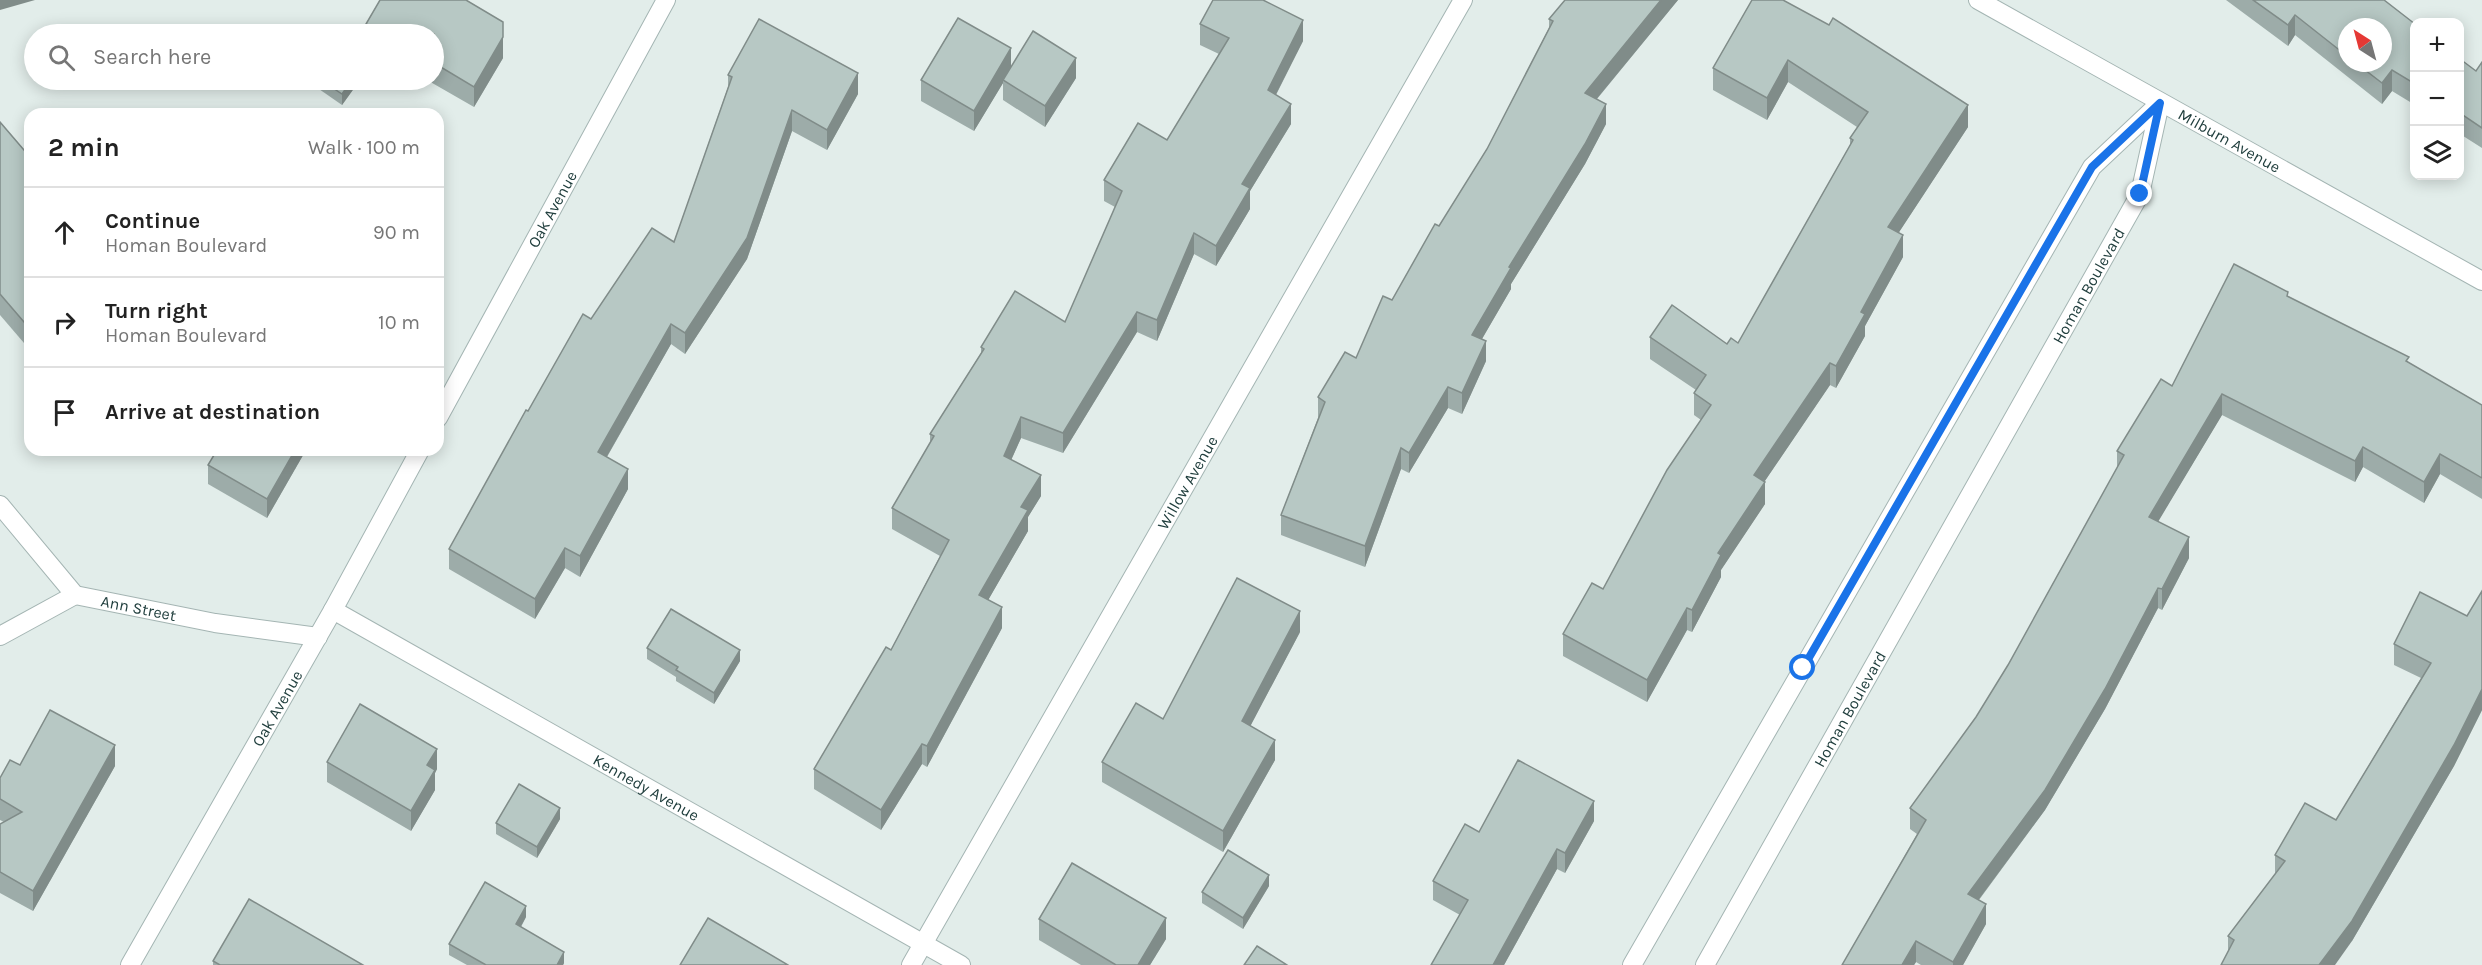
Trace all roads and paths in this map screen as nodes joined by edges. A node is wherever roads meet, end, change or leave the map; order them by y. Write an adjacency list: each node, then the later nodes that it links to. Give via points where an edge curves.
1 (666, 0): 6 (street, Oak Avenue)
2 (1463, 0): 13 (street, Willow Avenue)
3 (1978, 0): 4 (street, Milburn Avenue)
4 (2160, 103): 5 (street, Milburn Avenue); 17 (street, via 2092,167); 18 (street, Homan Boulevard, via 2140,194)
5 (2482, 282)
6 (444, 407)
7 (417, 456): 10 (street, Oak Avenue)
8 (0, 505): 9 (street)
9 (75, 595): 11 (street); 12 (street, Ann Street, via 215,623)
10 (333, 610): 12 (street, Oak Avenue); 13 (street, Kennedy Avenue)
11 (0, 636)
12 (318, 637): 14 (street, Oak Avenue)
13 (923, 944): 15 (street, Willow Avenue); 16 (street, Kennedy Avenue)
14 (130, 965)
15 (911, 965)
16 (960, 965)
17 (1632, 965)
18 (1705, 965)

